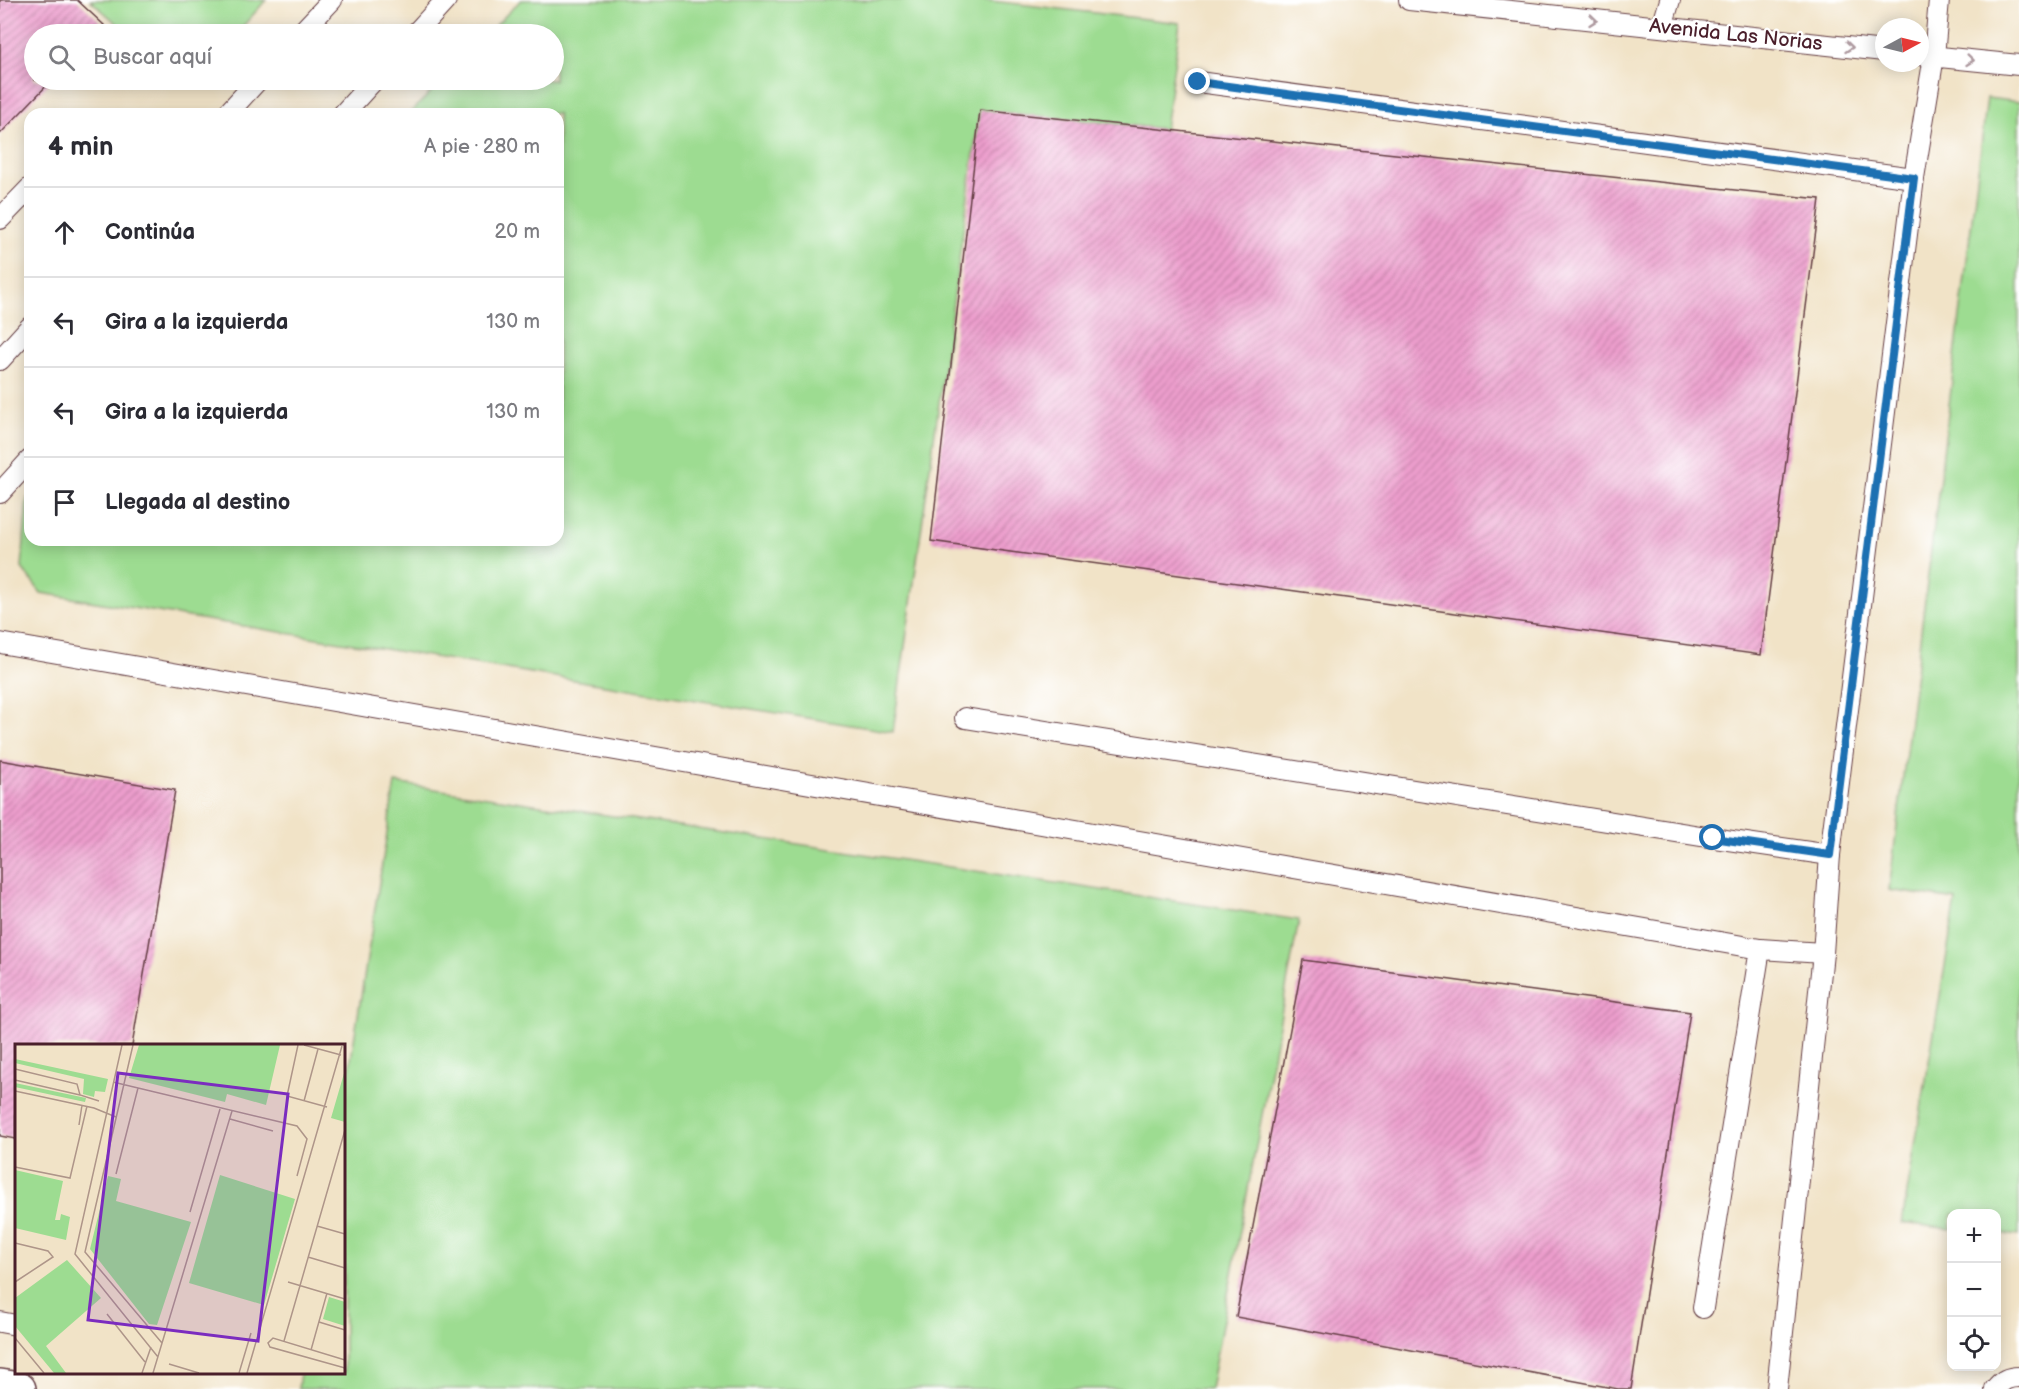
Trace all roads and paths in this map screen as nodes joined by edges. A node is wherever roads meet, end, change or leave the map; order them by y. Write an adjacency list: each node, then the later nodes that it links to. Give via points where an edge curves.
1 (332, 0): 6 (lane)
2 (446, 0): 7 (lane)
3 (1409, 0): 8 (lane, Avenida Las Norias, one-way to 8)
4 (1670, 0): 8 (lane)
5 (1939, 0): 9 (lane)
6 (309, 24)
7 (424, 24)
8 (1662, 27): 10 (lane, Avenida Las Norias, one-way to 10)
9 (1929, 46)
10 (1875, 50)
11 (1929, 55): 12 (lane, one-way to 12)
12 (2019, 65)
13 (1925, 72): 19 (lane)
14 (1198, 82): 19 (lane)
15 (249, 90): 17 (lane)
16 (365, 90): 18 (lane)
17 (232, 108)
18 (348, 108)
19 (1914, 178): 28 (lane)
20 (24, 194): 21 (lane)
21 (0, 219)
22 (24, 334): 23 (lane)
23 (0, 360)
24 (24, 467): 25 (lane)
25 (0, 493)
26 (0, 643): 29 (lane)
27 (965, 718): 28 (lane)
28 (1830, 855): 30 (lane)
29 (1760, 950): 30 (lane); 31 (lane)
30 (1823, 953): 37 (lane)
31 (1703, 1308)
32 (0, 1322): 33 (lane)
33 (15, 1325)
34 (2019, 1377): 38 (lane, via 2009,1377)
35 (0, 1386): 36 (street)
36 (19, 1389)
37 (1777, 1389)
38 (1995, 1389)

